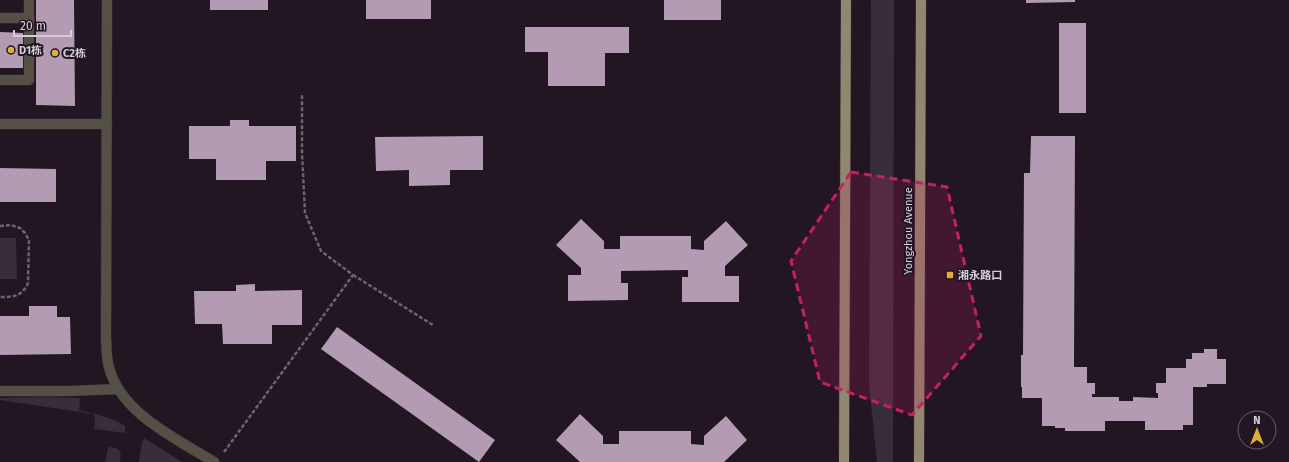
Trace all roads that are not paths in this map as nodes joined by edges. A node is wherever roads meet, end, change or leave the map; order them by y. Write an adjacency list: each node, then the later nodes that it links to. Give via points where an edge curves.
1 (29, 0): 6 (street)
2 (107, 0): 9 (street)
3 (846, 0): 13 (main road)
4 (921, 0): 14 (main road, Yongzhou Avenue)
5 (0, 18): 6 (street)
6 (29, 18): 7 (street, via 29,80)
7 (0, 80)
8 (0, 124): 9 (street)
9 (107, 124): 10 (street, via 106,339 108,366)
10 (118, 389): 11 (street); 12 (street, via 131,406 148,421)
11 (0, 391)
12 (218, 459)
13 (844, 462)
14 (920, 462)

